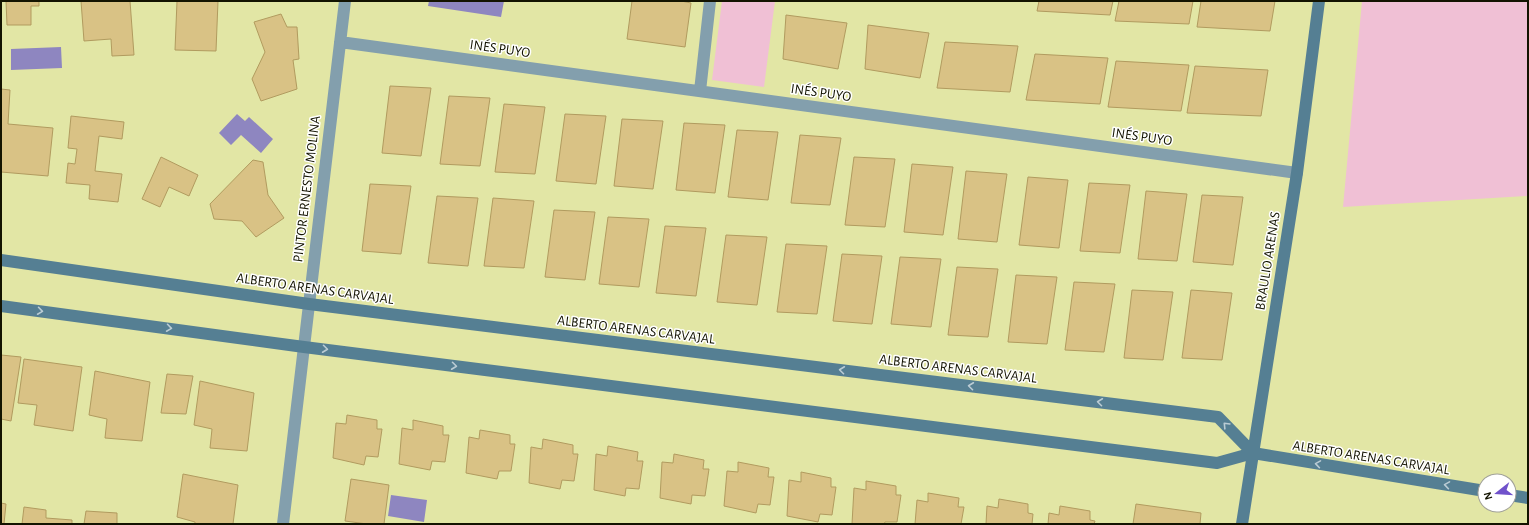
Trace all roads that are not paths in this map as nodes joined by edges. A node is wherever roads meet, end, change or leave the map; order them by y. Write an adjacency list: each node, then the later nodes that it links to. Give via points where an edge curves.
1 (345, 1): 4 (street, PINTOR ERNESTO MOLINA)
2 (710, 1): 5 (street)
3 (1318, 1): 6 (street, BRAULIO ARENAS)
4 (340, 42): 5 (street, INÉS PUYO); 8 (street, PINTOR ERNESTO MOLINA)
5 (700, 91): 6 (street, INÉS PUYO)
6 (1297, 173): 11 (street, BRAULIO ARENAS)
7 (1, 260): 8 (street, ALBERTO ARENAS CARVAJAL)
8 (309, 304): 10 (street, PINTOR ERNESTO MOLINA); 11 (street, ALBERTO ARENAS CARVAJAL, one-way to 8, via 1218,416)
9 (1, 306): 10 (street, ALBERTO ARENAS CARVAJAL, one-way to 10)
10 (304, 346): 11 (street, ALBERTO ARENAS CARVAJAL, one-way to 11, via 1217,463); 15 (street, PINTOR ERNESTO MOLINA)
11 (1253, 453): 12 (street, ALBERTO ARENAS CARVAJAL, one-way to 11); 16 (street, BRAULIO ARENAS)
12 (1477, 490)
13 (1517, 496): 14 (street)
14 (1528, 498)
15 (283, 524)
16 (1242, 524)

